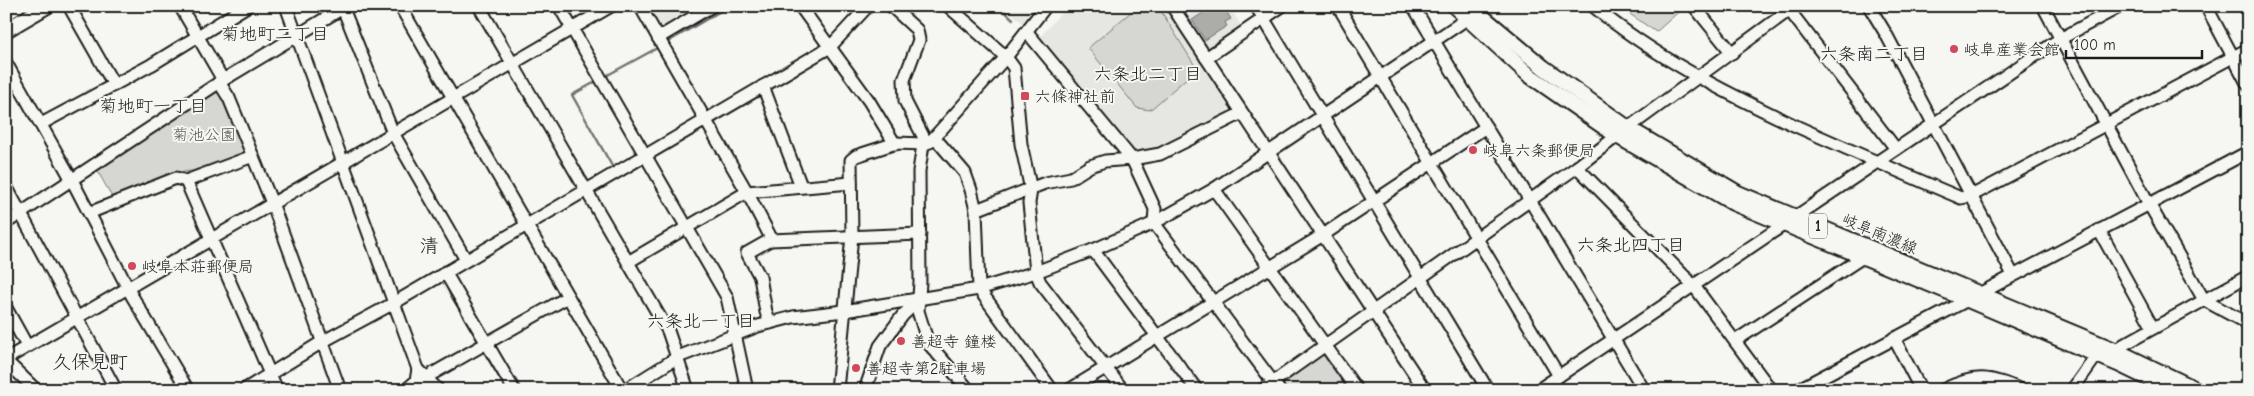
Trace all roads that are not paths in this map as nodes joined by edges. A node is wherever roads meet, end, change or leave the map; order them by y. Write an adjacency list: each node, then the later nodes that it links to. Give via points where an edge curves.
1 (17, 6): 33 (main road)
2 (47, 6): 36 (main road)
3 (69, 6): 54 (street)
4 (180, 6): 39 (street)
5 (247, 6): 39 (street)
6 (286, 6): 38 (street)
7 (400, 6): 57 (street)
8 (479, 6): 50 (street)
9 (559, 6): 35 (street)
10 (611, 6): 35 (street)
11 (640, 6): 40 (street)
12 (712, 6): 40 (street)
13 (800, 6): 43 (street)
14 (868, 6): 43 (street)
15 (891, 6): 69 (street, via 917,30 919,40 904,80 905,101)
16 (948, 6): 46 (street)
17 (1046, 6): 37 (street)
18 (1172, 6): 48 (street)
19 (1256, 6): 34 (street)
20 (1282, 6): 34 (street)
21 (1338, 6): 52 (street)
22 (1413, 6): 42 (street)
23 (1454, 6): 32 (main road, 岐阜南濃線 / 1)
24 (1593, 6): 51 (street, via 1632,36)
25 (1694, 6): 45 (street)
26 (1869, 6): 62 (street)
27 (2043, 6): 41 (street)
28 (2121, 6): 41 (street)
29 (2206, 6): 47 (street)
30 (343, 7): 38 (street); 66 (street)
31 (1790, 8): 45 (street); 70 (street)
32 (1475, 11): 42 (street); 65 (main road, 岐阜南濃線 / 1, via 1529,75)
33 (6, 13)
34 (1263, 17): 48 (street); 59 (street)
35 (572, 29): 50 (street); 74 (street)
36 (6, 30)
37 (1027, 32): 46 (street); 75 (street)
38 (297, 35): 53 (street); 77 (street)
39 (196, 36): 53 (street); 54 (street)
40 (658, 38): 60 (street)
41 (2060, 39): 62 (street); 63 (street)
42 (1434, 42): 52 (street); 64 (street)
43 (830, 47): 56 (street); 68 (street)
44 (2248, 49): 47 (street)
45 (1732, 53): 51 (street)
46 (1006, 57): 67 (street); 87 (street, via 1014,68 1021,144)
47 (2233, 57): 55 (street); 63 (street)
48 (1206, 58): 58 (street)
49 (6, 63): 61 (street)
50 (512, 64): 57 (street); 86 (street)
51 (1698, 78): 65 (street); 76 (street)
52 (1380, 79): 59 (street); 78 (street)
53 (221, 81): 73 (street); 80 (street)
54 (114, 85): 61 (street)
55 (2248, 85)
56 (763, 86): 60 (street); 84 (street)
57 (453, 98): 66 (street); 100 (street)
58 (1242, 113): 72 (street); 75 (street, via 1160,154)
59 (1324, 117): 72 (street); 91 (street)
60 (705, 121): 74 (street); 88 (street)
61 (41, 124): 80 (street)
62 (1933, 124): 70 (street); 89 (street)
63 (2106, 124): 89 (street); 93 (street)
64 (1486, 127): 78 (street); 90 (street)
65 (1623, 132): 79 (street); 97 (main road, 岐阜南濃線 / 1, via 1733,203)
66 (392, 133): 77 (street); 111 (street)
67 (935, 138): 69 (street); 94 (street, via 965,173)
68 (895, 144): 69 (street); 82 (street, via 851,160)
69 (924, 144): 103 (street, via 919,171)
70 (1896, 149): 76 (street)
71 (2248, 152): 93 (street)
72 (1269, 153): 85 (street); 105 (street)
73 (253, 156): 81 (street); 92 (street)
74 (645, 156): 86 (street); 101 (street)
75 (1132, 159): 87 (street, via 1106,161 1071,178 1045,183); 98 (street, via 1155,209)
76 (1876, 162): 89 (street, via 1961,198); 97 (street)
77 (343, 163): 92 (street); 127 (street)
78 (1432, 164): 91 (street); 106 (street)
79 (1576, 167): 90 (street); 119 (street)
80 (72, 180): 95 (street); 96 (street)
81 (186, 181): 95 (street, via 176,178); 107 (street)
82 (851, 182): 84 (street); 104 (street)
83 (6, 186): 96 (street)
84 (801, 186): 88 (street)
85 (1214, 189): 98 (street); 113 (street)
86 (586, 190): 100 (street); 112 (street)
87 (1031, 190): 94 (street); 115 (street, via 1029,203)
88 (747, 192): 101 (street); 108 (street)
89 (1971, 196): 116 (street)
90 (1529, 200): 106 (street); 138 (street)
91 (1375, 201): 105 (street); 118 (street)
92 (272, 203): 107 (street); 140 (street)
93 (2149, 204): 102 (street); 125 (street)
94 (976, 210): 121 (street)
95 (89, 213): 120 (street)
96 (21, 214): 99 (street); 131 (street)
97 (1789, 220): 110 (main road, 岐阜南濃線 / 1); 119 (street); 122 (main road, 岐阜南濃線 / 1)
98 (1154, 223): 109 (street); 126 (street)
99 (6, 224)
100 (527, 225): 111 (street); 123 (street)
101 (686, 227): 112 (street); 135 (street, via 727,297)
102 (2099, 230): 116 (street); 134 (street)
103 (920, 234): 104 (street); 124 (street)
104 (852, 236): 108 (street); 129 (street)
105 (1323, 236): 113 (street); 130 (street)
106 (1476, 237): 118 (street); 150 (street)
107 (211, 240): 120 (street); 149 (street)
108 (770, 240): 132 (street, via 747,254 760,277)
109 (1093, 250): 115 (street); 136 (street)
110 (1863, 256): 122 (main road, 岐阜南濃線 / 1); 139 (street)
111 (466, 260): 114 (street)
112 (628, 262): 146 (street, via 668,330)
113 (1270, 268): 126 (street); 142 (street)
114 (444, 272): 127 (street); 141 (street)
115 (1036, 272): 121 (street); 148 (street, via 1040,282)
116 (2013, 275): 122 (street)
117 (2248, 276): 125 (street)
118 (1420, 277): 130 (street); 176 (street)
119 (1694, 286): 138 (street); 139 (street)
120 (128, 289): 131 (street); 156 (street)
121 (979, 289): 124 (street); 169 (street)
122 (1974, 296): 137 (street); 144 (main road, 岐阜南濃線 / 1); 145 (main road, 岐阜南濃線 / 1)
123 (568, 297): 141 (street); 163 (street)
124 (920, 299): 129 (street); 167 (street, via 880,346); 168 (street, via 918,311 928,343)
125 (2204, 300): 133 (street); 134 (street)
126 (1213, 302): 136 (street); 152 (street)
127 (394, 303): 140 (street); 151 (street)
128 (6, 308): 143 (street)
129 (844, 311): 132 (street); 166 (street)
130 (1373, 311): 142 (street); 175 (street)
131 (76, 318): 143 (street); 155 (street)
132 (770, 323): 135 (street)
133 (2248, 324)
134 (2153, 328): 144 (street)
135 (735, 334): 146 (street); 165 (street)
136 (1157, 336): 148 (street); 172 (street)
137 (1894, 338): 153 (street); 180 (street)
138 (1614, 340): 150 (street); 178 (street)
139 (1735, 341): 179 (street)
140 (322, 342): 149 (street); 159 (street)
141 (487, 344): 151 (street); 162 (street)
142 (1325, 345): 152 (street); 174 (street)
143 (27, 346): 147 (street)
144 (2117, 352): 185 (main road, 岐阜南濃線 / 1)
145 (2097, 355): 183 (street); 184 (main road, 岐阜南濃線 / 1)
146 (678, 357): 163 (street); 164 (street)
147 (6, 360): 154 (street)
148 (1106, 367): 170 (street); 171 (street)
149 (270, 373): 157 (street); 158 (street)
150 (1559, 376): 177 (street)
151 (422, 379): 160 (street); 161 (street)
152 (1276, 386): 173 (street)
153 (1800, 389)
154 (36, 390)
155 (116, 390)
156 (188, 390)
157 (244, 390)
158 (277, 390)
159 (340, 390)
160 (406, 390)
161 (438, 390)
162 (514, 390)
163 (624, 390)
164 (688, 390)
165 (747, 390)
166 (837, 390)
167 (865, 390)
168 (969, 390)
169 (1052, 390)
170 (1069, 390)
171 (1123, 390)
172 (1197, 390)
173 (1262, 390)
174 (1357, 390)
175 (1425, 390)
176 (1488, 390)
177 (1538, 390)
178 (1644, 390)
179 (1772, 390)
180 (1921, 390)
181 (1943, 390): 182 (street, via 1975,378 1990,378)
182 (2022, 390)
183 (2072, 390)
184 (2172, 390)
185 (2198, 390)

